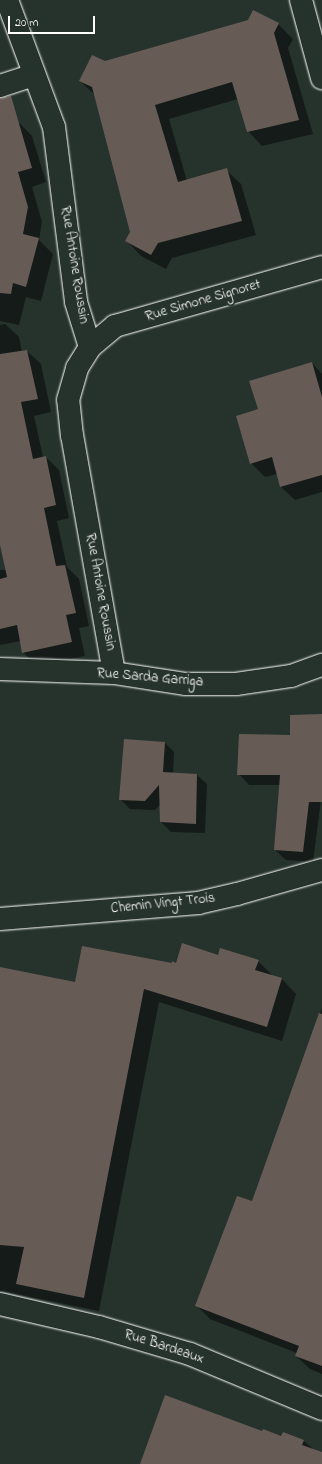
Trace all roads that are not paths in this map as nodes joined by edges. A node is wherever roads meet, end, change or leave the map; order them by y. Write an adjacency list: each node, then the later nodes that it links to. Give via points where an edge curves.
1 (7, 0): 3 (street, Rue Antoine Roussin)
2 (301, 0): 4 (street)
3 (34, 75): 5 (street); 7 (street, Rue Antoine Roussin, via 54,126 76,302)
4 (322, 78)
5 (0, 86)
6 (322, 267): 7 (street, Rue Simone Signoret, via 115,326)
7 (90, 347): 10 (street, Rue Antoine Roussin, via 77,368 68,400 72,436)
8 (322, 665): 10 (street, Rue Sarda Garriga, via 291,676 236,684 186,684)
9 (0, 669): 10 (street, Rue Sarda Garriga)
10 (114, 673)
11 (322, 870): 12 (street, Chemin Vingt Trois, via 198,903)
12 (0, 919)
13 (0, 1304): 14 (street, Rue Bardeaux, via 99,1327 190,1354)
14 (322, 1409)

